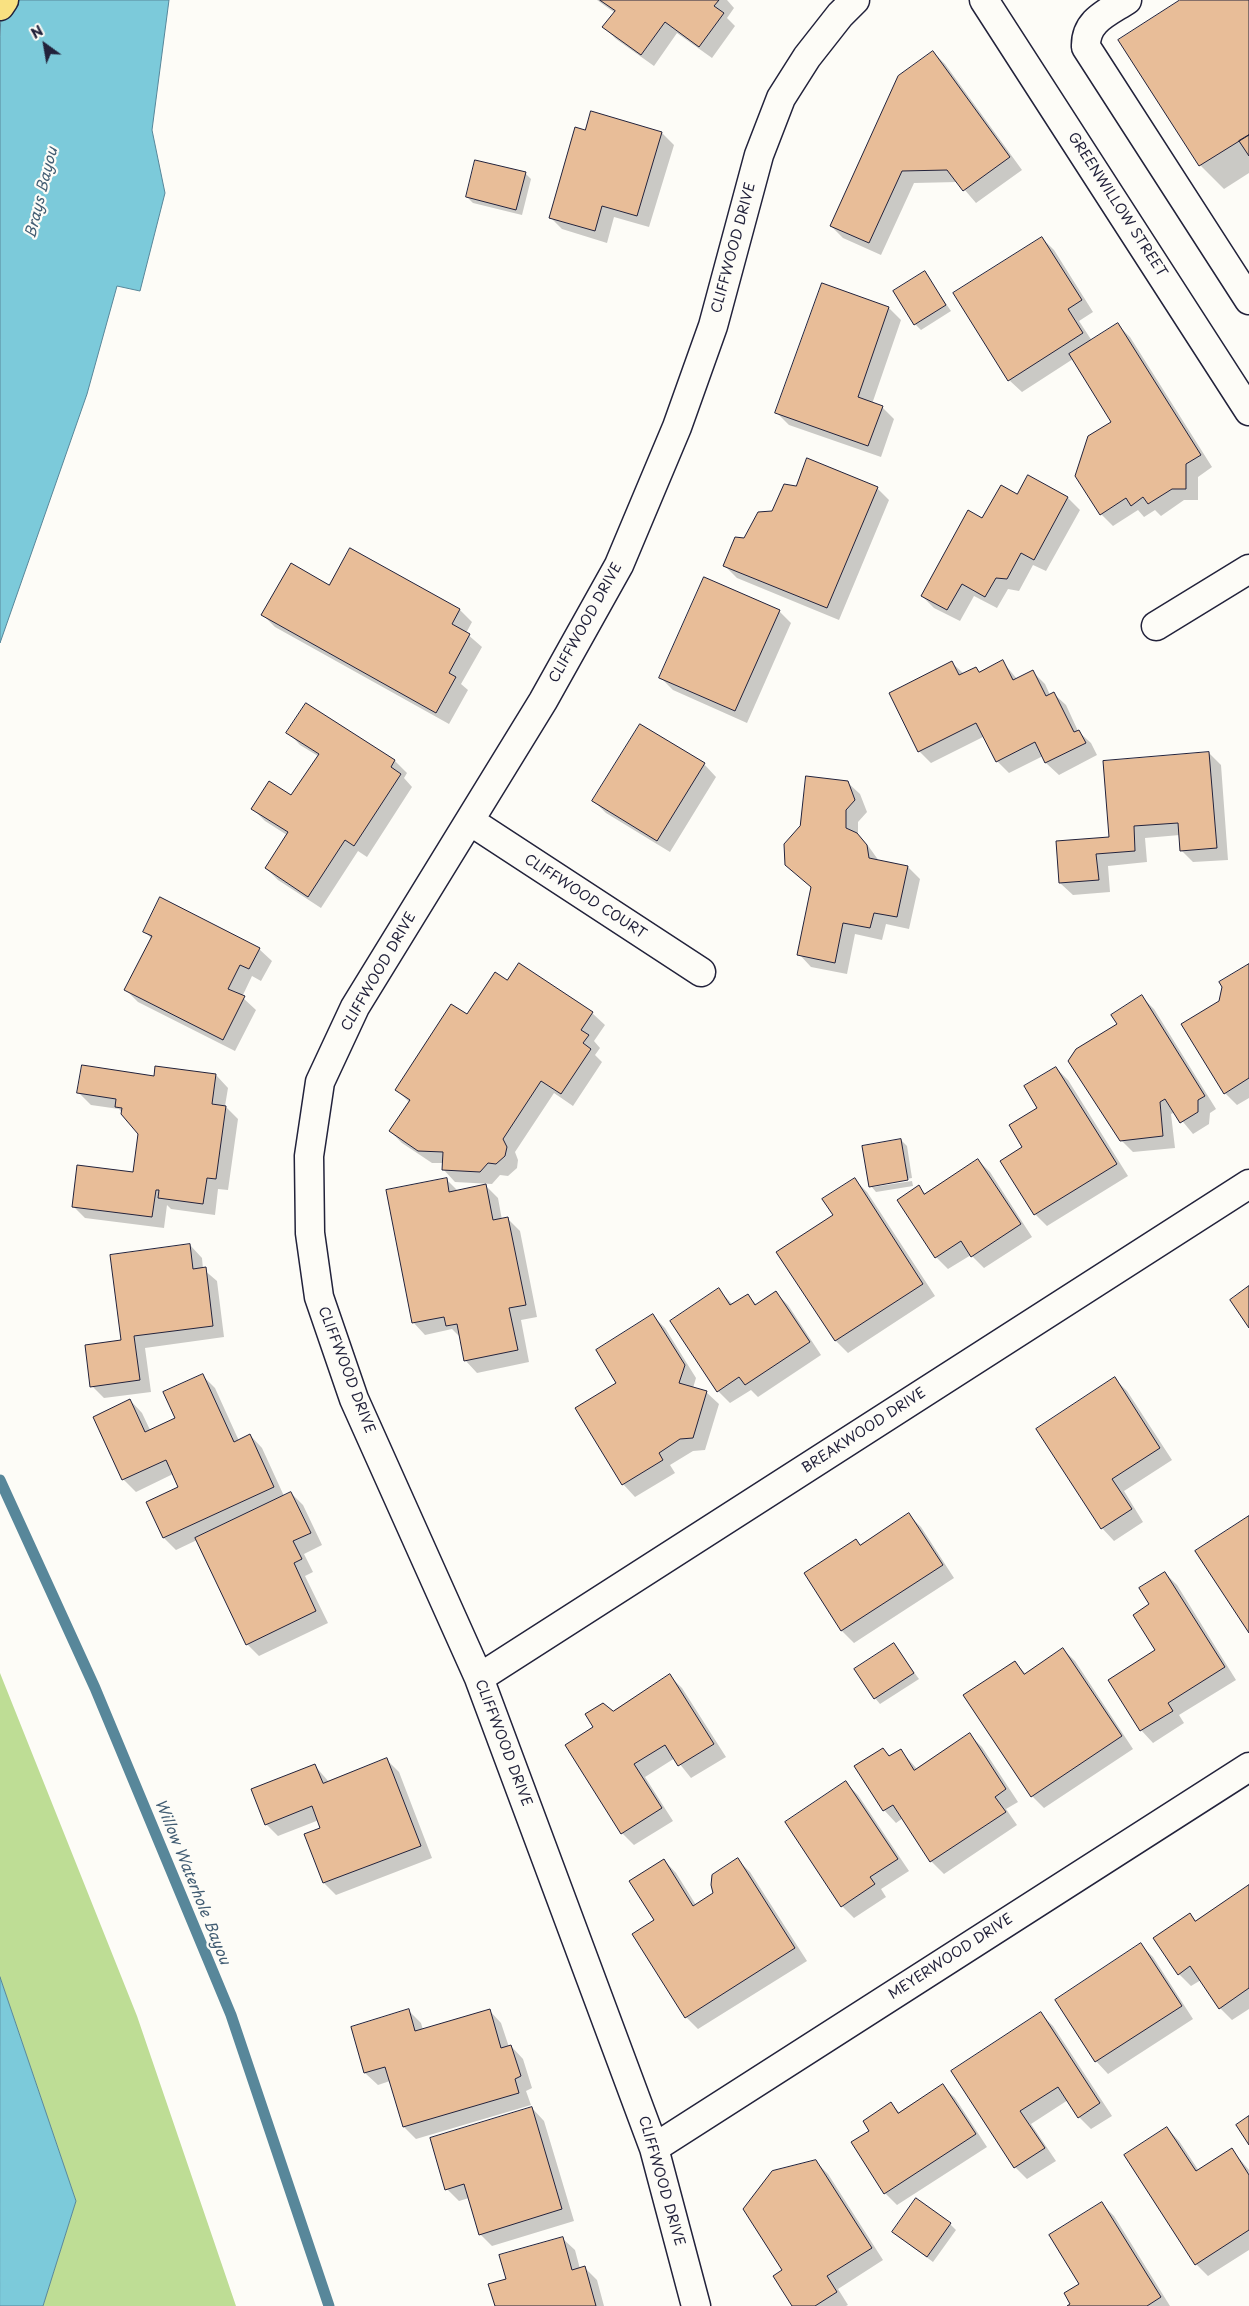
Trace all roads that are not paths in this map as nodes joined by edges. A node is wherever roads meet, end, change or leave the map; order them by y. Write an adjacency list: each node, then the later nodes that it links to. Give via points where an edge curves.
1 (4, 0): 5 (main road)
2 (855, 0): 10 (street, CLIFFWOOD DRIVE, via 807,57 781,98 759,155 713,326 677,427 619,566)
3 (984, 0): 7 (street, GREENWILLOW STREET)
4 (1127, 0): 6 (street, via 1091,25 1086,36 1086,48)
5 (0, 6)
6 (1249, 300)
7 (1249, 411)
8 (1249, 569): 9 (street)
9 (1156, 626)
10 (470, 821): 11 (street, CLIFFWOOD COURT); 13 (street, CLIFFWOOD DRIVE, via 355,1007 320,1082 309,1156 310,1233 319,1297 354,1399)
11 (701, 972)
12 (1249, 1184): 13 (street, BREAKWOOD DRIVE)
13 (479, 1678): 15 (street, CLIFFWOOD DRIVE)
14 (1249, 1767): 15 (street, MEYERWOOD DRIVE)
15 (654, 2148): 16 (street, CLIFFWOOD DRIVE)
16 (696, 2306)

